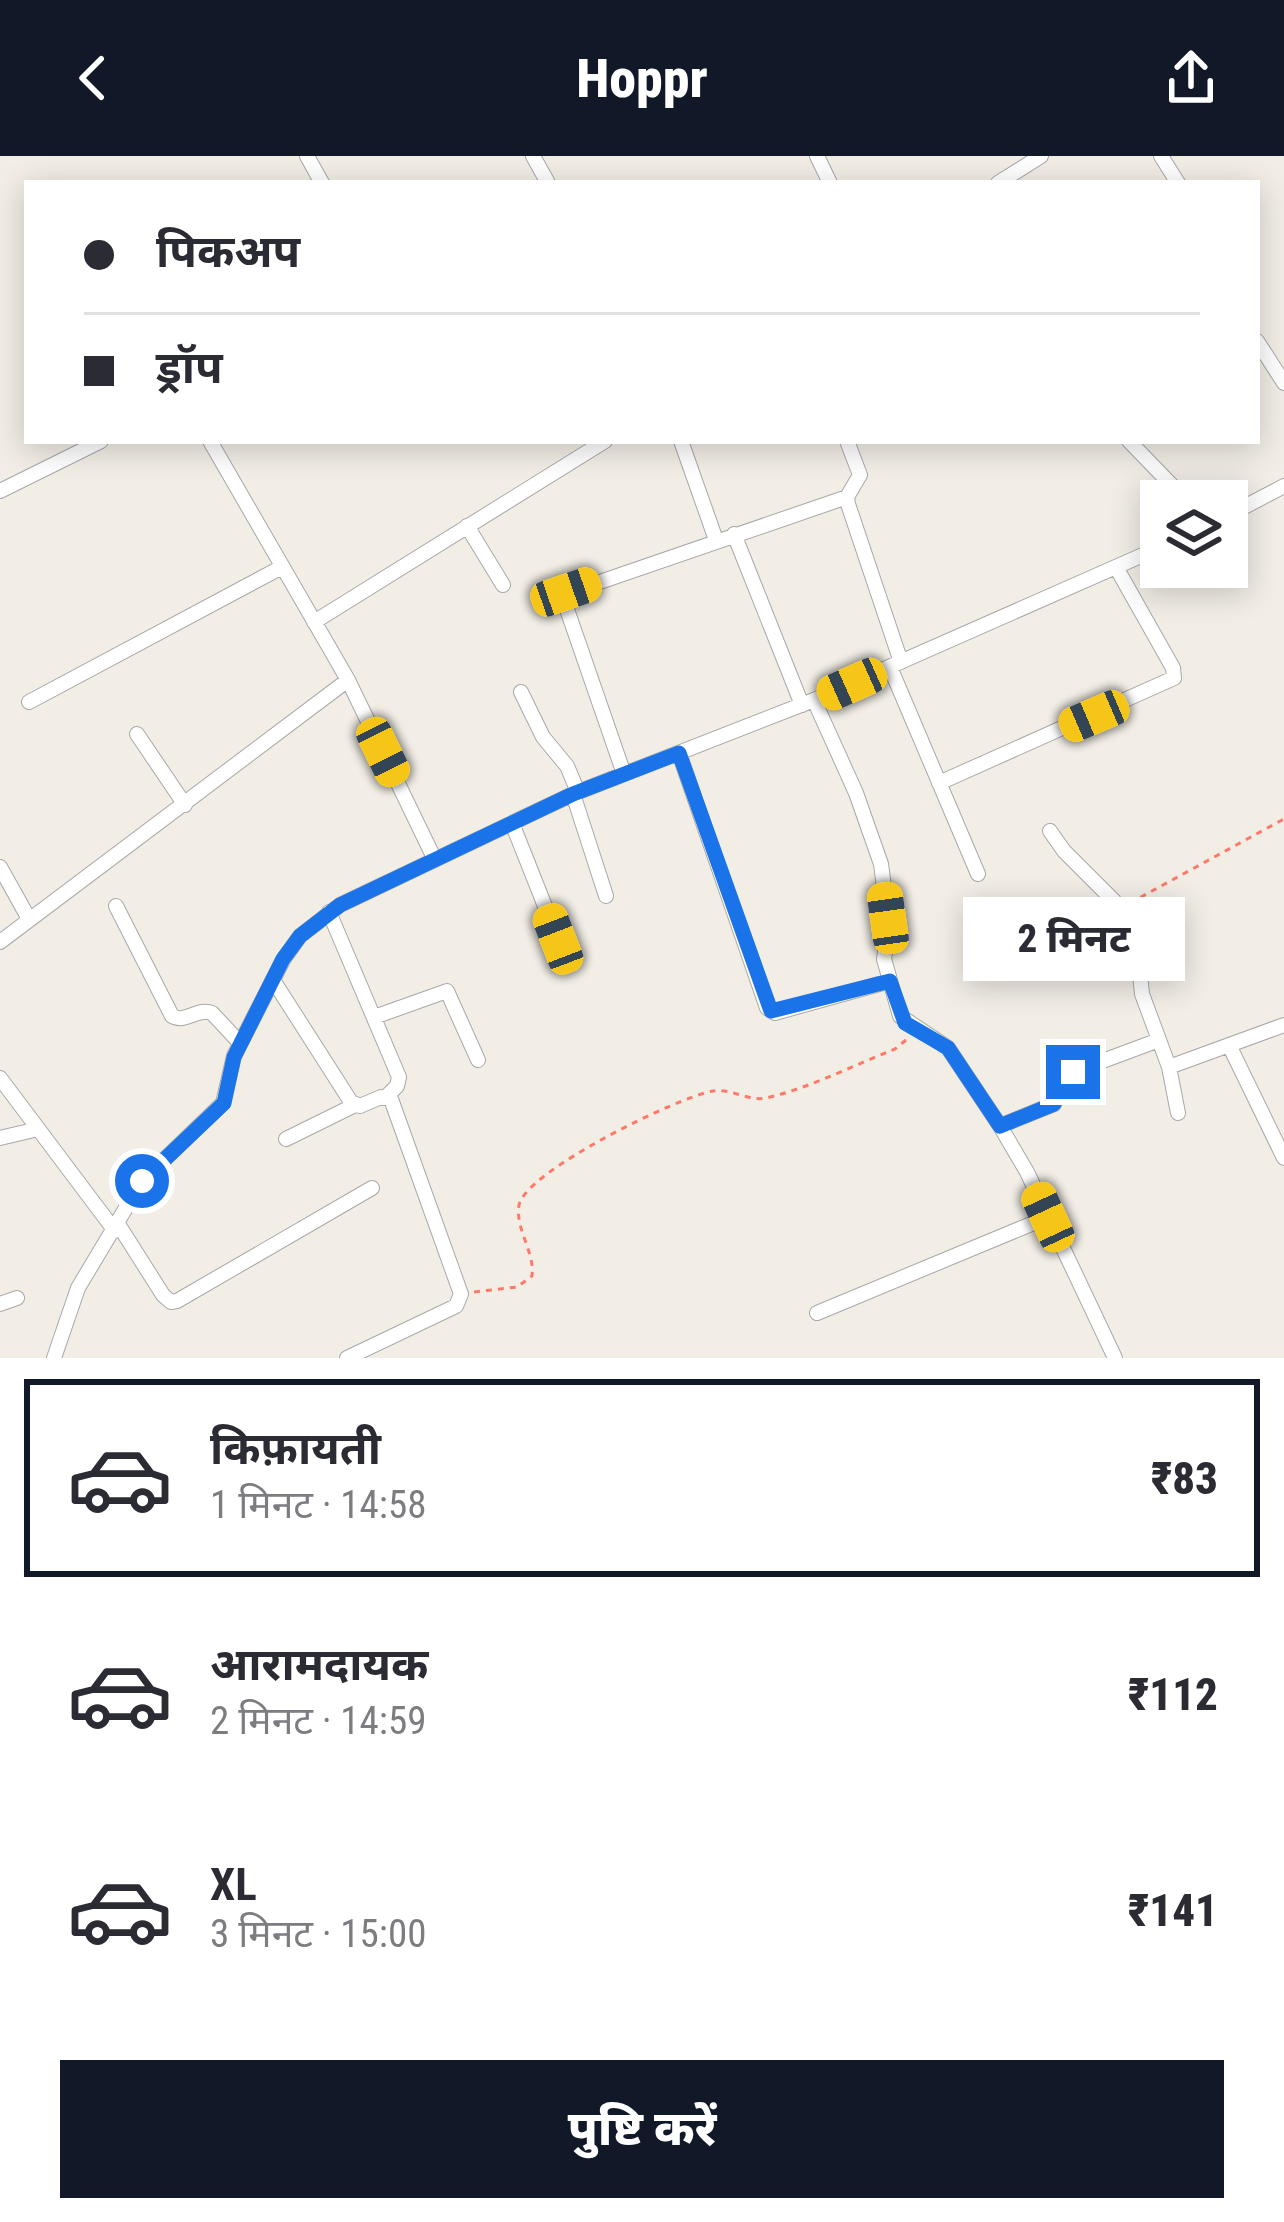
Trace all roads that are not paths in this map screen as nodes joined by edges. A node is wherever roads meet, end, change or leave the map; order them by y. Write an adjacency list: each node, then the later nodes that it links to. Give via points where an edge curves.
1 (1041, 156): 2 (street)
2 (1003, 180)
3 (1260, 346): 4 (street)
4 (1284, 383)
5 (95, 444): 13 (street)
6 (212, 444): 20 (street)
7 (599, 444): 16 (street)
8 (682, 444): 18 (street)
9 (848, 444): 14 (street, via 860,476)
10 (1132, 444): 11 (street)
11 (1166, 480)
12 (1284, 486): 15 (street)
13 (0, 491)
14 (847, 497): 17 (street); 24 (street)
15 (1248, 505)
16 (466, 526): 22 (street); 23 (street)
17 (734, 534): 18 (street); 28 (street)
18 (716, 540): 31 (street, via 562,596)
19 (1140, 556): 21 (street)
20 (283, 567): 23 (street); 27 (street)
21 (1116, 567): 24 (street); 32 (street, via 1174,678)
22 (503, 585)
23 (314, 622): 25 (street)
24 (896, 664): 28 (street); 32 (street)
25 (349, 680): 34 (street); 37 (street)
26 (521, 692): 33 (street)
27 (29, 701)
28 (808, 703): 30 (street); 47 (street, via 856,793 880,864)
29 (137, 734): 34 (street)
30 (679, 753): 31 (street); 47 (street, via 767,1008 776,1013)
31 (624, 774): 33 (street)
32 (940, 783): 39 (street)
33 (575, 793): 35 (street); 40 (street)
34 (185, 806): 43 (street)
35 (512, 823): 37 (street); 44 (street)
36 (1050, 831): 50 (street, via 1118,909)
37 (435, 860): 42 (street)
38 (0, 867): 43 (street)
39 (978, 874)
40 (606, 896)
41 (116, 906): 51 (street, via 172,1016 206,1010)
42 (328, 912): 46 (street, via 300,936); 48 (street)
43 (29, 919): 45 (street)
44 (558, 939)
45 (0, 943)
46 (273, 980): 51 (street); 57 (street)
47 (890, 981): 59 (street, via 900,1016 948,1048)
48 (374, 1017): 53 (street, via 447,991); 56 (street, via 399,1077)
49 (1284, 1025): 52 (street)
50 (1159, 1040): 54 (street); 59 (street, via 1073,1072 1054,1104)
51 (240, 1043): 66 (street, via 227,1098 147,1172)
52 (1229, 1045): 54 (street); 63 (street)
53 (478, 1060)
54 (1169, 1067): 58 (street)
55 (0, 1078): 60 (street)
56 (387, 1096): 57 (street); 71 (street, via 461,1294 456,1306)
57 (356, 1105): 62 (street)
58 (1178, 1113)
59 (1000, 1126): 65 (street)
60 (38, 1129): 61 (street); 66 (street)
61 (0, 1138)
62 (286, 1139)
63 (1284, 1158)
64 (372, 1188): 66 (street, via 171,1302)
65 (1048, 1217): 69 (street); 72 (street)
66 (117, 1227): 70 (street, via 78,1288)
67 (17, 1298): 68 (street)
68 (0, 1304)
69 (817, 1313)
70 (54, 1358)
71 (347, 1358)
72 (1115, 1358)

